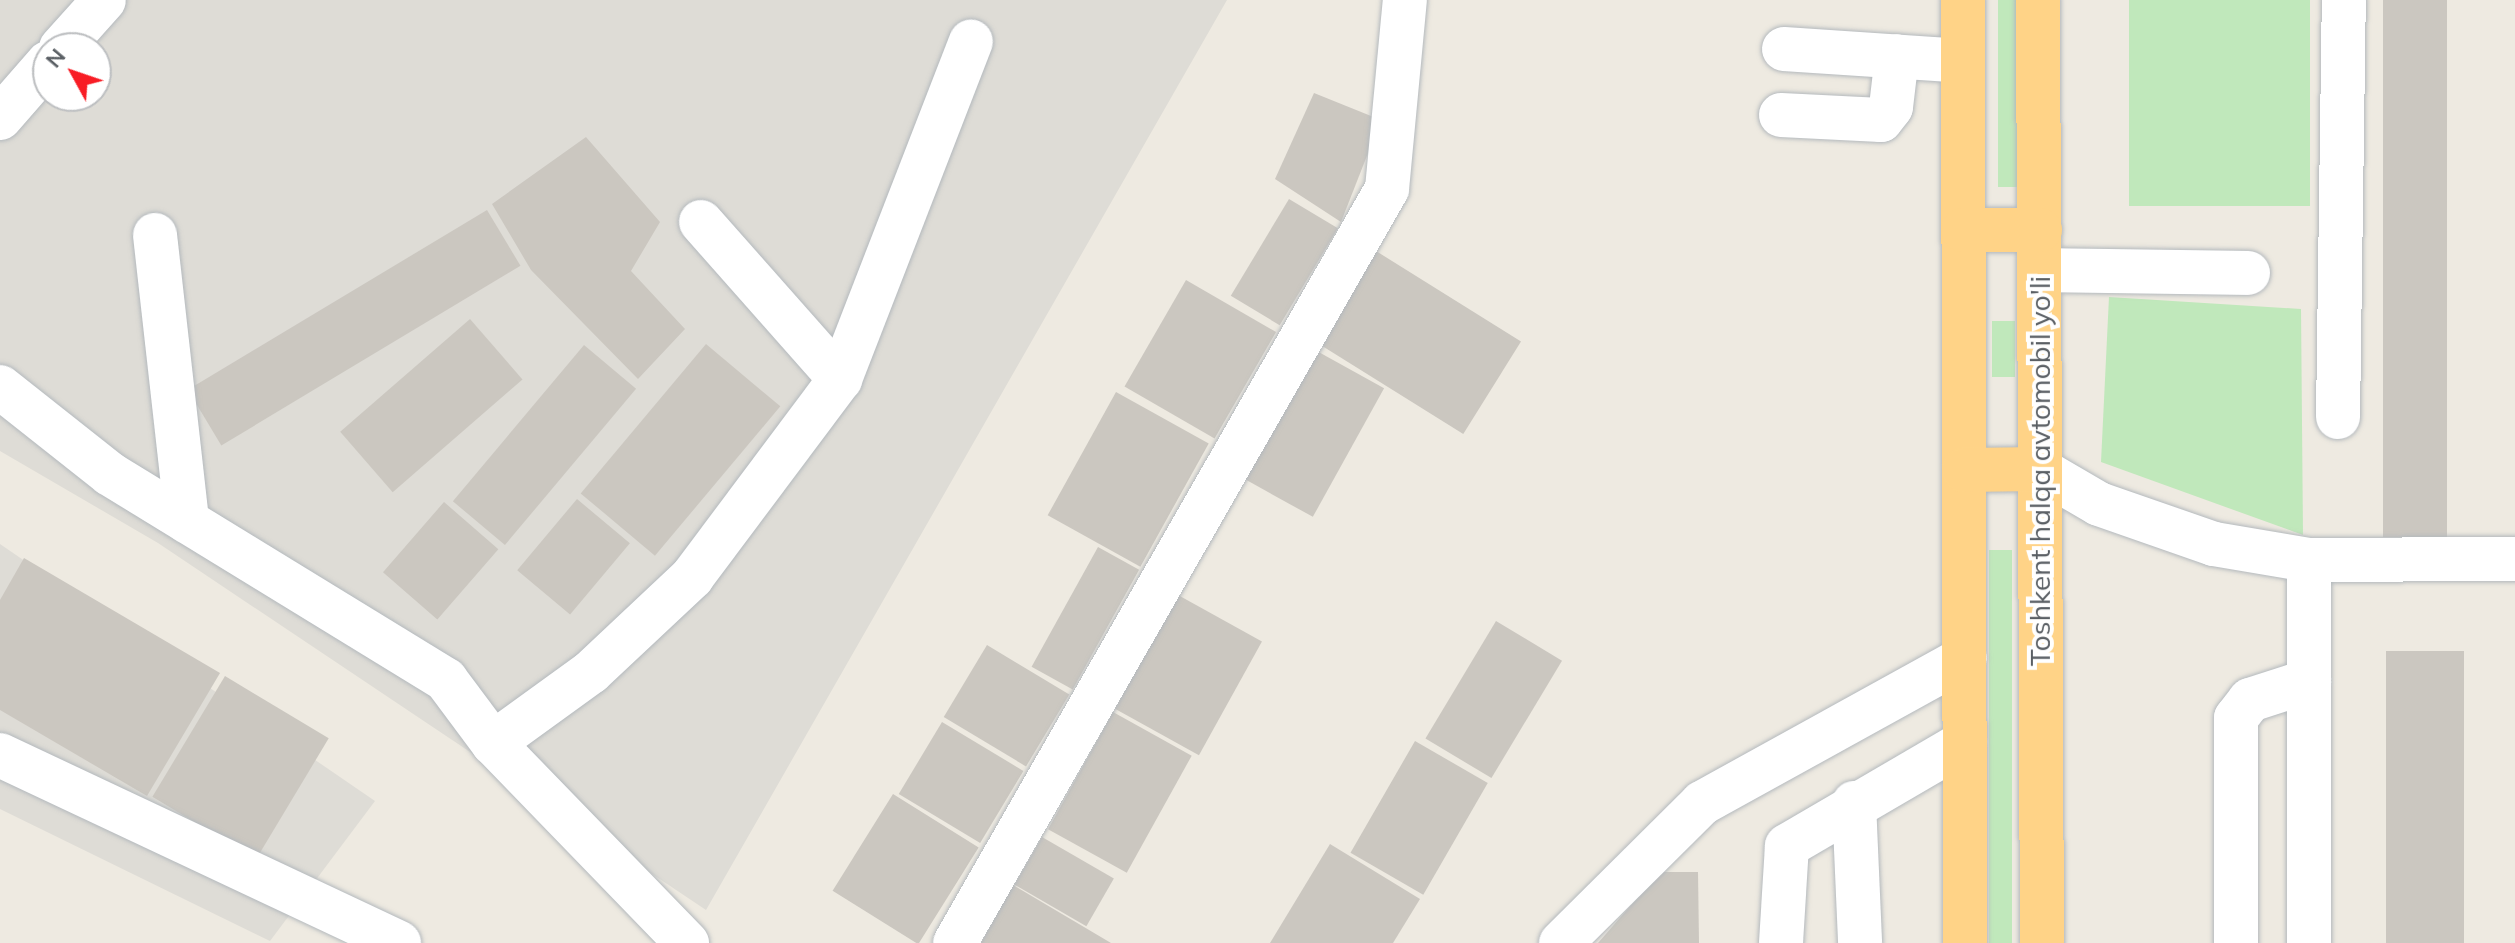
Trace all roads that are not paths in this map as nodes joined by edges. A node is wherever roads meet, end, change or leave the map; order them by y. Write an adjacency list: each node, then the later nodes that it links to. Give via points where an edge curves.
1 (104, 0): 6 (street)
2 (1405, 0): 35 (street, via 1387,189)
3 (1963, 0): 10 (highway)
4 (2038, 0): 17 (highway, Toshkent halqa avtomobil yo'li)
5 (2344, 0): 21 (street)
6 (75, 32)
7 (971, 42): 19 (street)
8 (1784, 49): 9 (street)
9 (1897, 56): 10 (street); 12 (street, via 1891,107 1881,120)
10 (1963, 61): 15 (highway)
11 (32, 81): 13 (street)
12 (1781, 115)
13 (0, 118)
14 (701, 222): 19 (street)
15 (1963, 230): 17 (highway); 23 (highway)
16 (155, 235): 24 (street)
17 (2040, 250): 18 (street); 22 (highway, Toshkent halqa avtomobil yo'li)
18 (2248, 273)
19 (840, 379): 30 (street, via 692,577 591,672)
20 (0, 387): 24 (street, via 110,474)
21 (2338, 417)
22 (2039, 469): 23 (highway); 26 (street, via 2099,504 2214,544); 40 (highway, Toshkent halqa avtomobil yo'li)
23 (1964, 470): 27 (highway)
24 (187, 521): 30 (street, via 446,680)
25 (2515, 559): 26 (street)
26 (2309, 560): 28 (street)
27 (1965, 658): 29 (highway); 36 (street, via 1702,803)
28 (2309, 681): 41 (street, via 2250,700 2236,718); 42 (street)
29 (1965, 742): 32 (street); 39 (highway)
30 (493, 743): 34 (street)
31 (0, 755): 33 (street)
32 (1854, 803): 37 (street, via 1782,852); 38 (street)
33 (399, 943)
34 (687, 943)
35 (955, 943)
36 (1561, 943)
37 (1781, 943)
38 (1860, 943)
39 (1965, 943)
40 (2042, 943)
41 (2236, 943)
42 (2309, 943)

